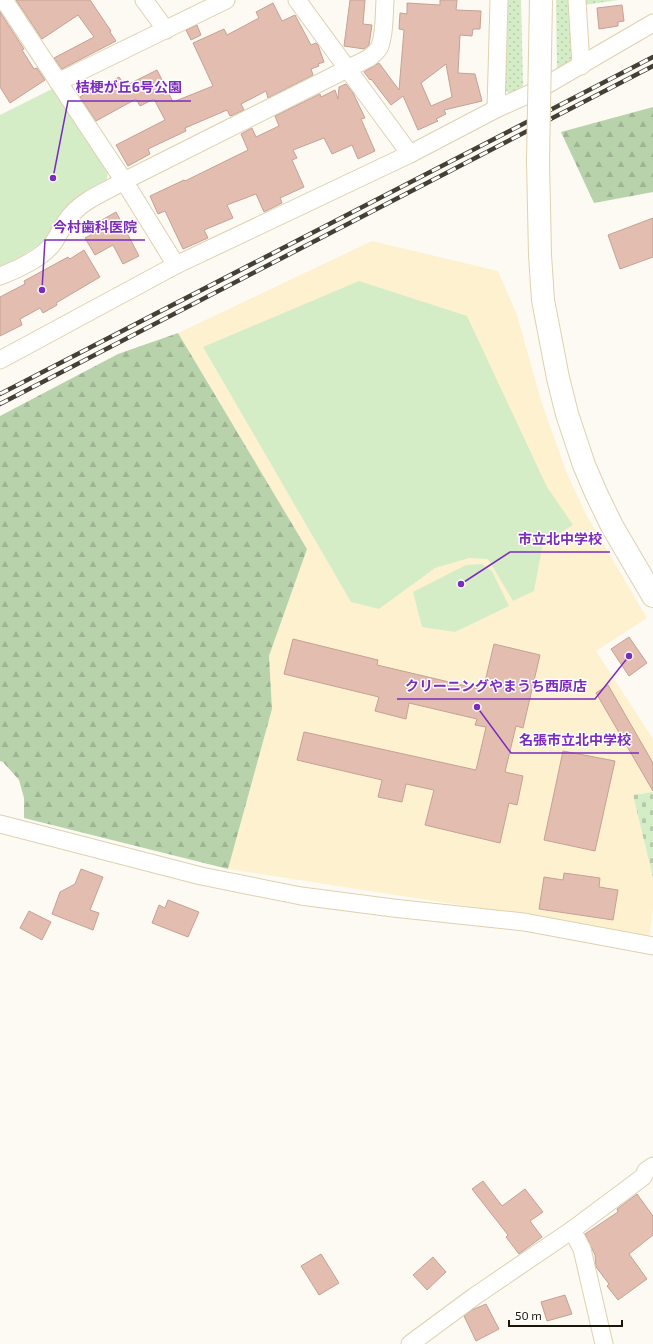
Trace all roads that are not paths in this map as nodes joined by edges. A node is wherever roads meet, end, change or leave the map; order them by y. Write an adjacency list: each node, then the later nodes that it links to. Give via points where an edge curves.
1 (4, 0): 13 (street)
2 (144, 0): 10 (street)
3 (226, 0): 10 (street)
4 (297, 0): 12 (street)
5 (385, 0): 12 (street, via 380,46 369,58)
6 (499, 0): 14 (street)
7 (541, 0): 20 (street, bridge, via 538,161 543,300 558,378 584,465 612,526)
8 (577, 0): 11 (street)
9 (653, 23): 11 (street)
10 (166, 30): 13 (street)
11 (581, 66): 14 (street, via 538,90)
12 (348, 69): 15 (street); 16 (street)
13 (58, 82): 16 (street)
14 (496, 109): 15 (street)
15 (410, 154): 17 (street)
16 (124, 181): 17 (street); 18 (street, via 85,203 72,214 53,244 43,254)
17 (176, 265): 19 (street)
18 (0, 276)
19 (0, 360)
20 (653, 596)
21 (0, 824): 22 (street, via 201,876 301,896 524,922)
22 (653, 946)
23 (653, 1166): 24 (street, via 646,1171 643,1178)
24 (572, 1230): 25 (street); 26 (street, via 582,1249)
25 (410, 1344)
26 (604, 1344)

